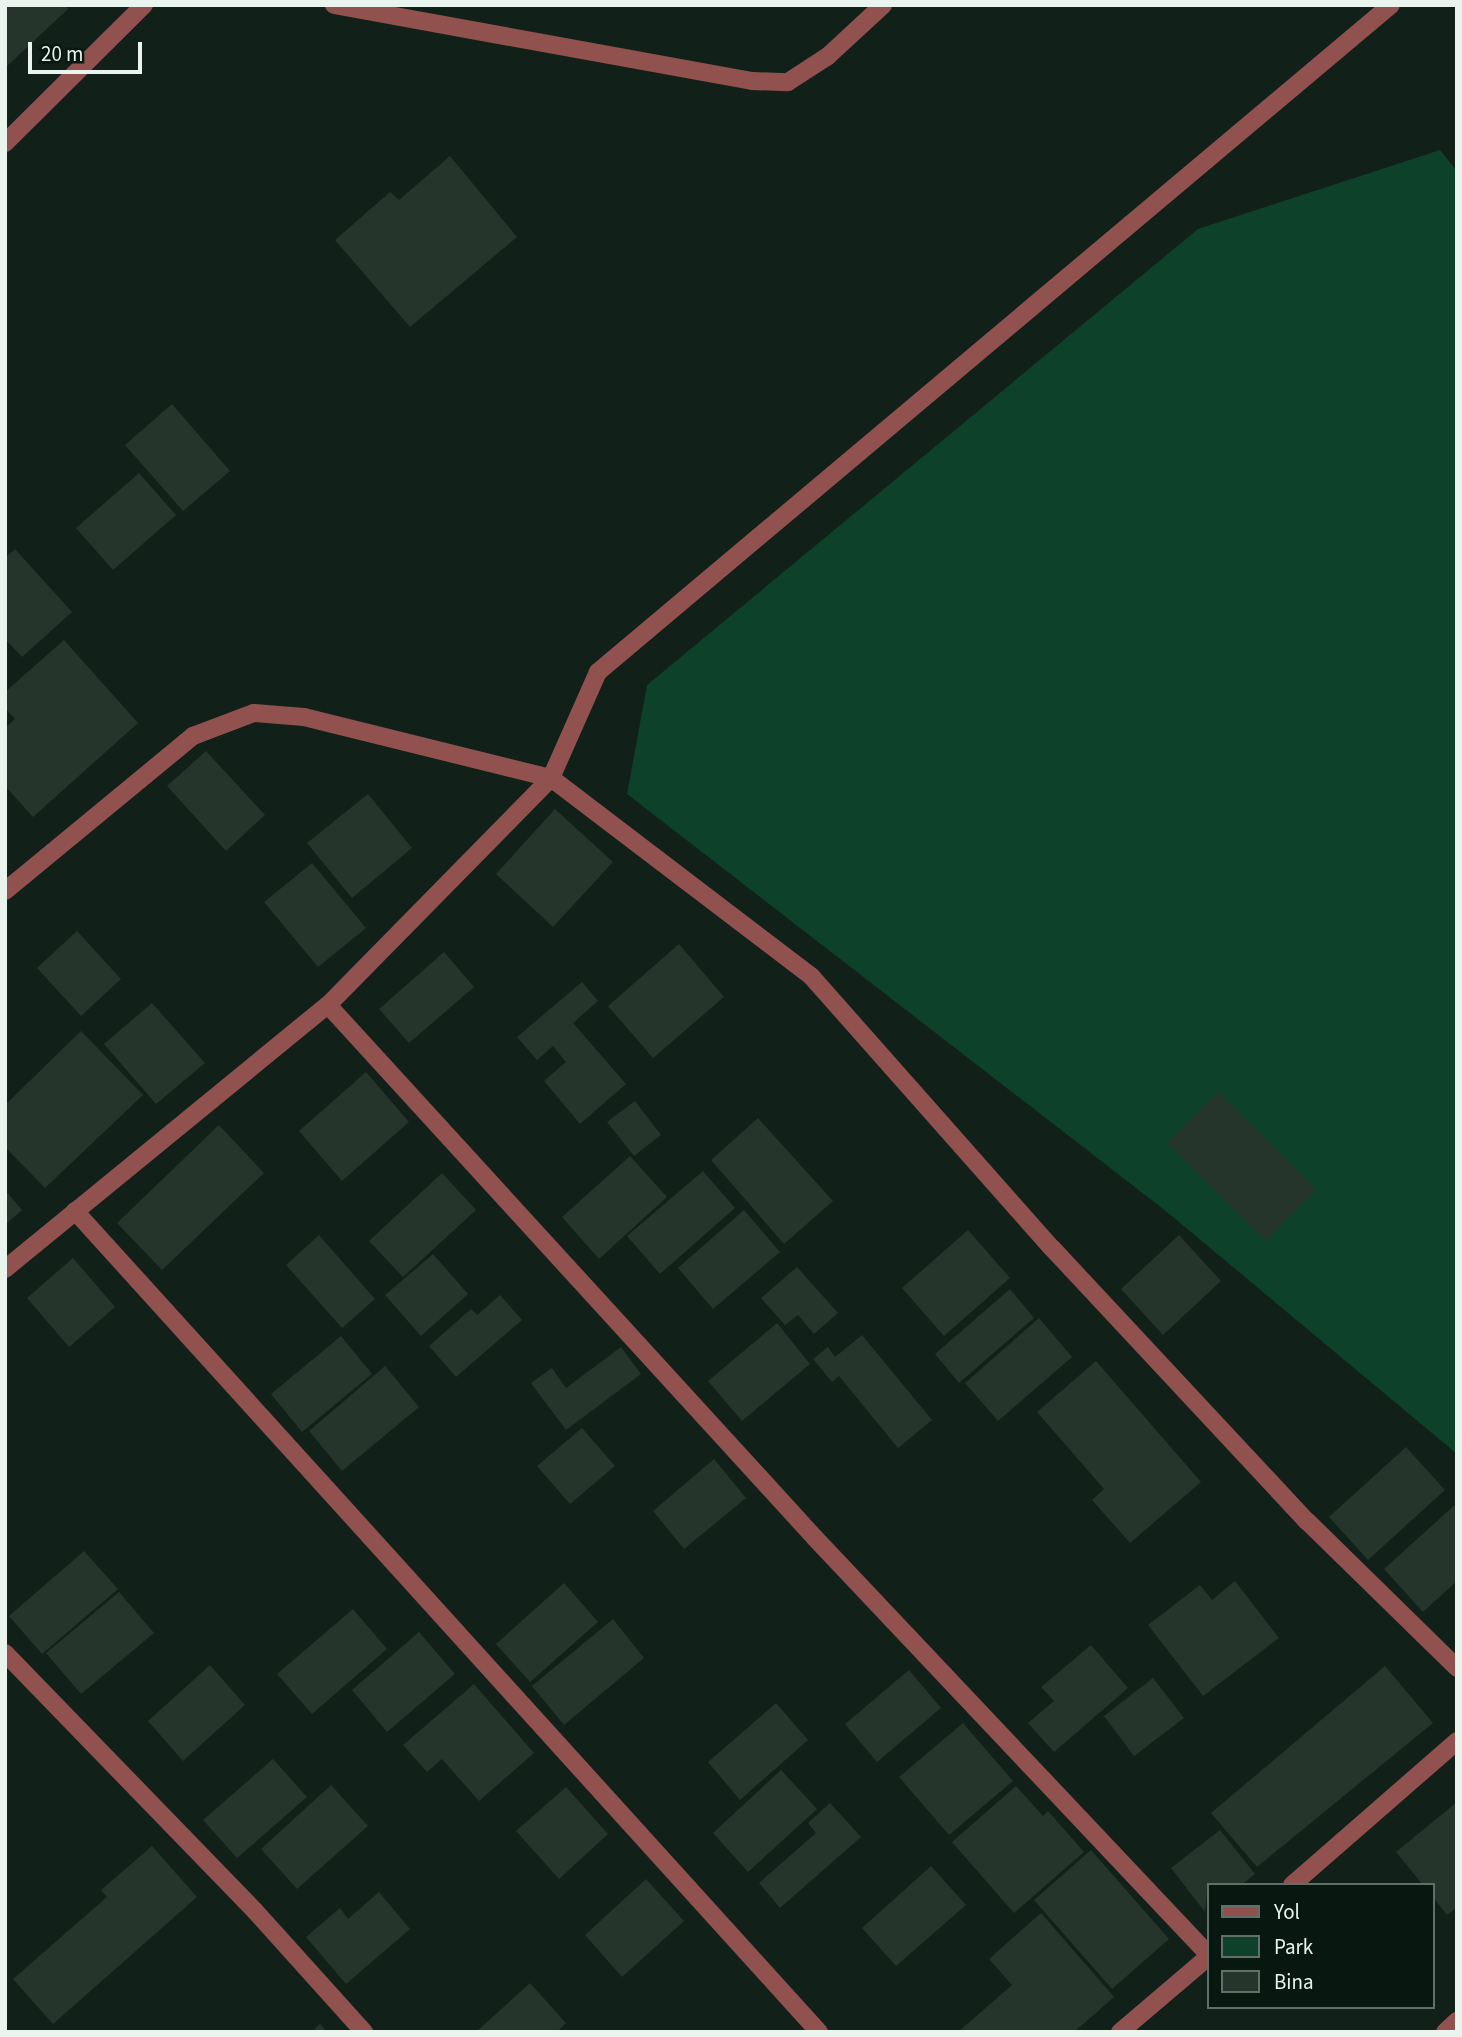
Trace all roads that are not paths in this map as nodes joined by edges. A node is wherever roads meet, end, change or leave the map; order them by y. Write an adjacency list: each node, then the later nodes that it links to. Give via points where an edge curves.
1 (144, 5): 5 (street)
2 (334, 5): 3 (street, via 752,81 788,82 828,56)
3 (883, 5)
4 (1391, 5): 6 (street, via 598,672)
5 (5, 144)
6 (551, 778): 7 (street, via 304,717 254,713 193,736); 8 (street); 12 (street, via 811,976 1070,1268 1307,1521)
7 (5, 891)
8 (328, 1005): 9 (street); 15 (street, via 815,1538)
9 (75, 1211): 10 (street); 19 (street)
10 (5, 1269)
11 (5, 1653): 18 (street, via 255,1911)
12 (1457, 1668)
13 (1457, 1741): 14 (street)
14 (1294, 1883)
15 (1206, 1953)
16 (1206, 1957): 20 (street)
17 (1457, 2021): 21 (street)
18 (364, 2032)
19 (819, 2032)
20 (1120, 2032)
21 (1446, 2032)

